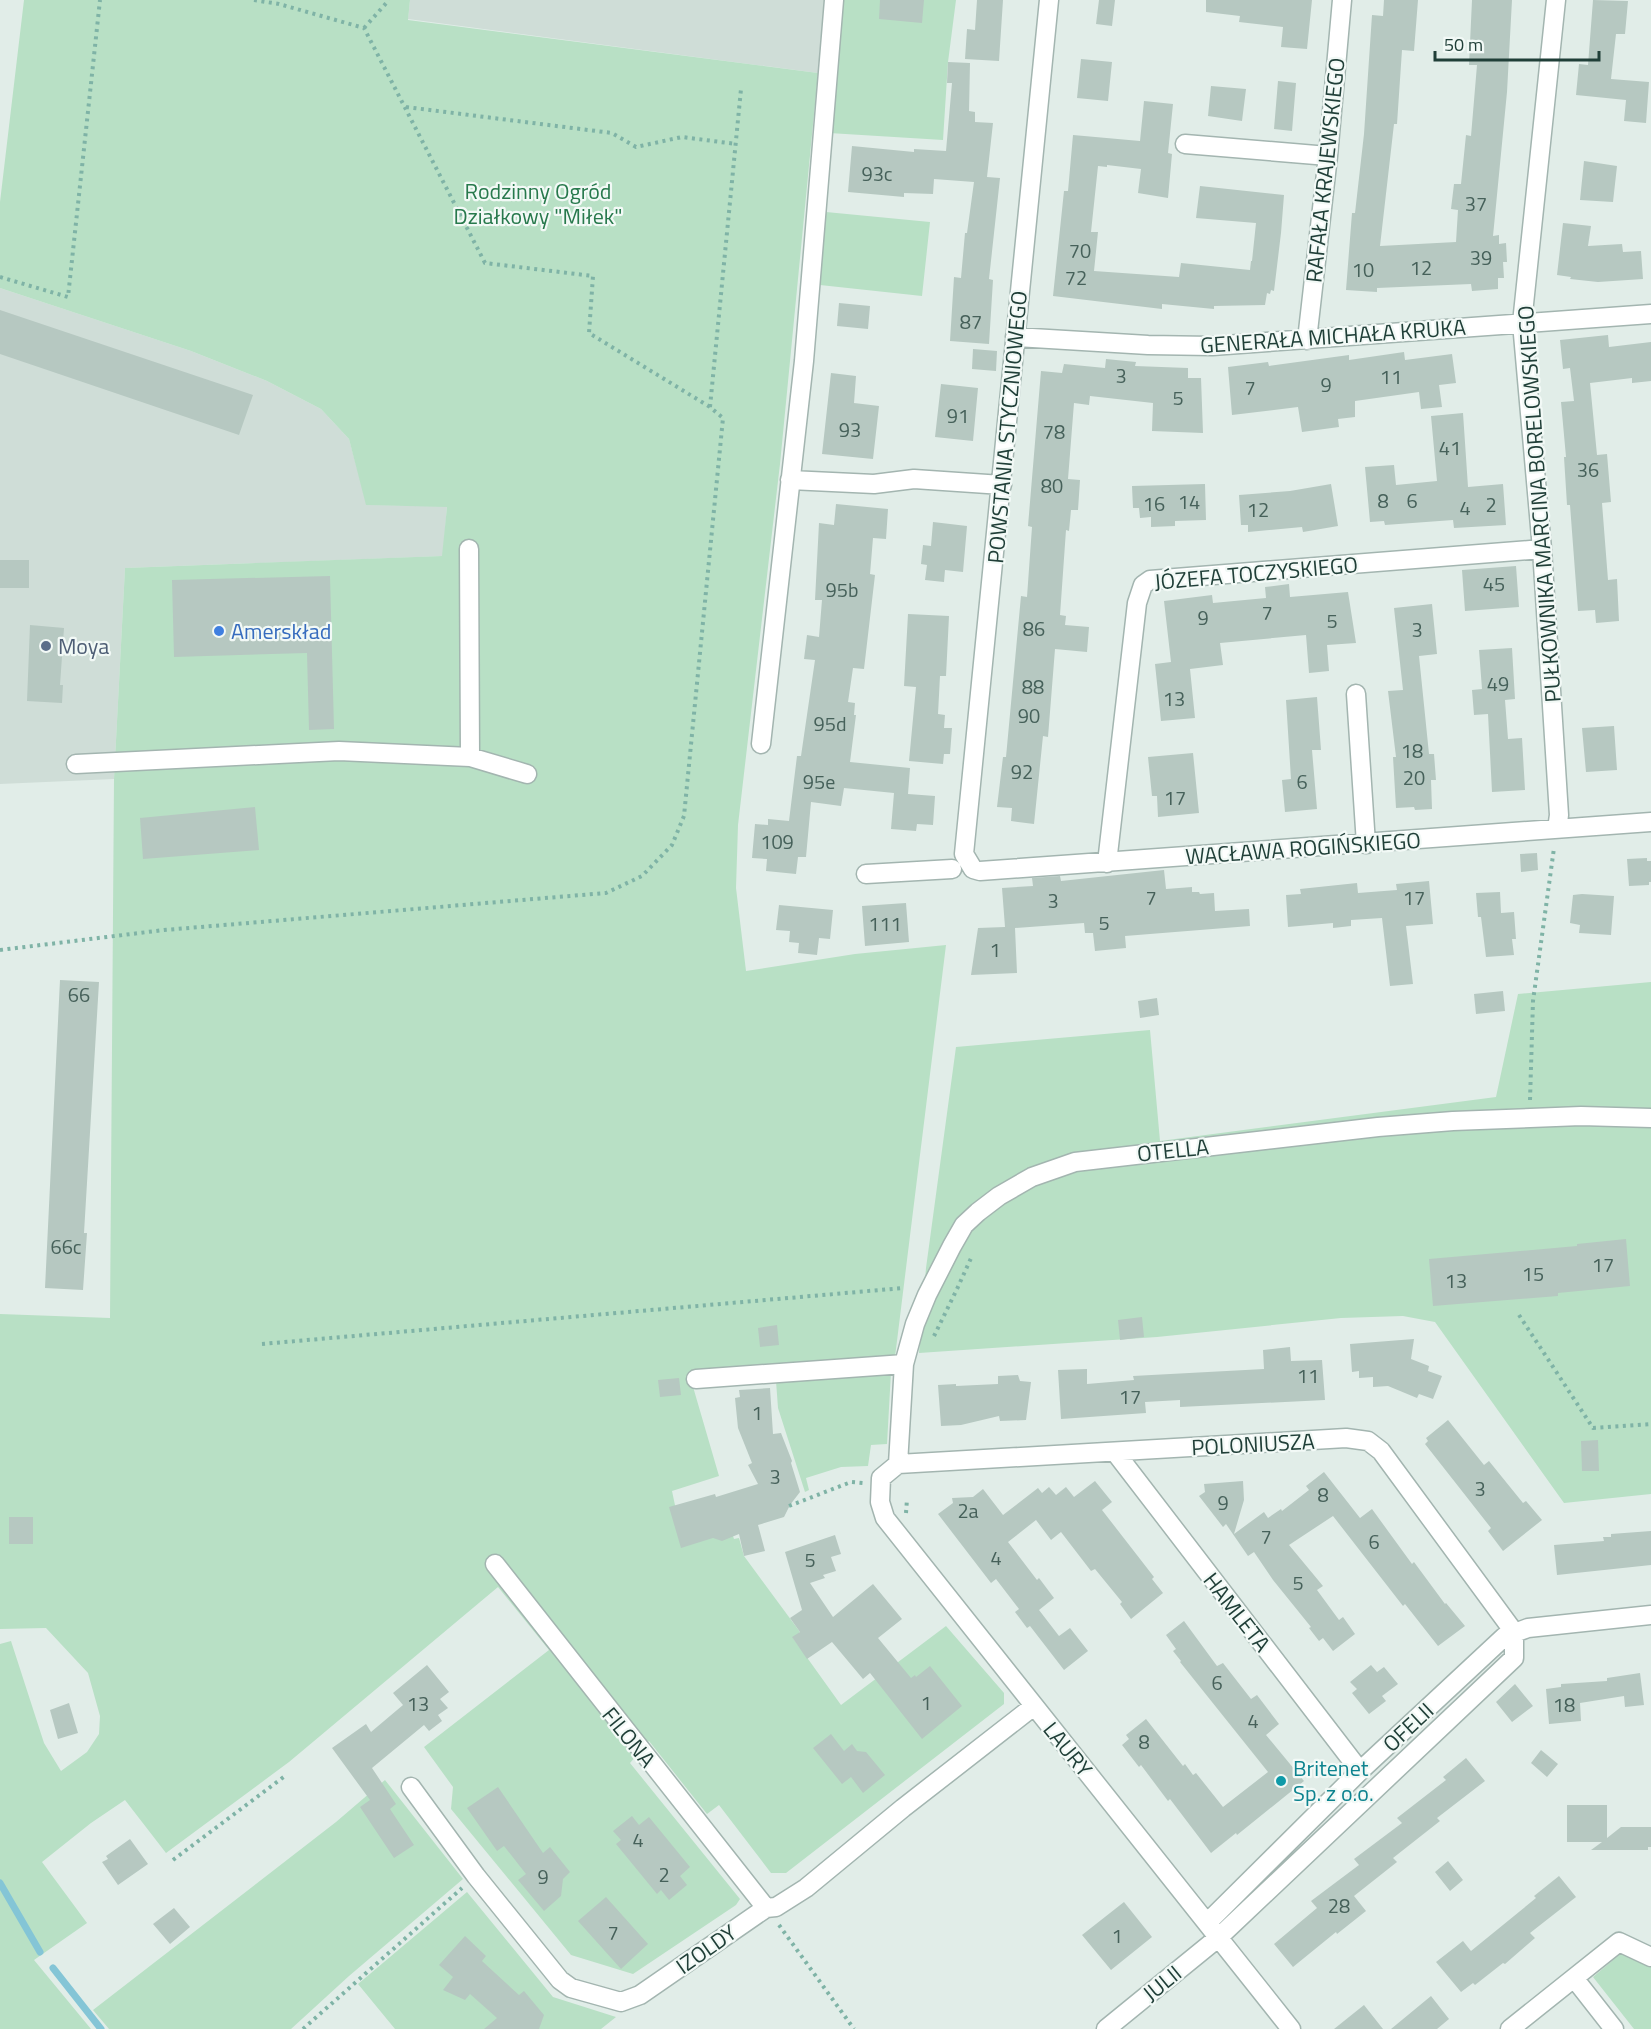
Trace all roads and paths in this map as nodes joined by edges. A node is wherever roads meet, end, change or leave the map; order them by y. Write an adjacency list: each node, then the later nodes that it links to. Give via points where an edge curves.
1 (100, 0): 14 (path, via 68,297)
2 (254, 0): 8 (path)
3 (389, 0): 8 (path)
4 (834, 0): 20 (street, via 804,361)
5 (1050, 0): 17 (street, POWSTANIA STYCZNIOWEGO)
6 (1342, 0): 13 (street, RAFAŁA KRAJEWSKIEGO)
7 (1556, 0): 16 (street, PUŁKOWNIKA MARCINA BORELOWSKIEGO)
8 (364, 28): 10 (path)
9 (741, 89): 11 (path)
10 (405, 107): 11 (path, via 612,133 636,147 682,137); 19 (path, via 485,263 593,276 589,333)
11 (736, 144): 19 (path)
12 (1185, 144): 13 (street)
13 (1328, 156): 18 (street, RAFAŁA KRAJEWSKIEGO)
14 (0, 277)
15 (1651, 314): 16 (street, GENERAŁA MICHAŁA KRUKA)
16 (1522, 323): 18 (street, GENERAŁA MICHAŁA KRUKA); 23 (street, PUŁKOWNIKA MARCINA BORELOWSKIEGO)
17 (1015, 338): 18 (street, GENERAŁA MICHAŁA KRUKA, via 1212,346); 21 (street, POWSTANIA STYCZNIOWEGO)
18 (1306, 340)
19 (710, 407): 36 (path, via 723,418 684,816 672,845 642,876 606,892 164,930)
20 (790, 480): 21 (street, via 874,484 914,479); 25 (street)
21 (1002, 485): 32 (street, POWSTANIA STYCZNIOWEGO)
22 (469, 549): 26 (street)
23 (1542, 549): 30 (street, PUŁKOWNIKA MARCINA BORELOWSKIEGO); 33 (street, JÓZEFA TOCZYSKIEGO, via 1150,580 1143,585 1137,603)
24 (1356, 694): 31 (street)
25 (761, 744)
26 (470, 758): 27 (street, via 339,751); 28 (street)
27 (76, 764)
28 (527, 774)
29 (1651, 822): 30 (street, WACŁAWA ROGIŃSKIEGO)
30 (1557, 829): 31 (street, WACŁAWA ROGIŃSKIEGO); 37 (path, via 1533,1001)
31 (1366, 844): 33 (street, WACŁAWA ROGIŃSKIEGO)
32 (964, 854): 33 (street, WACŁAWA ROGIŃSKIEGO, via 973,869 980,871)
33 (1107, 863)
34 (952, 869): 35 (street)
35 (866, 874)
36 (0, 950)
37 (1530, 1089)
38 (1651, 1118): 44 (street, OTELLA, via 1511,1118 1378,1127 1075,1162 1050,1170 999,1196 964,1226 927,1295)
39 (975, 1248): 42 (path)
40 (903, 1288): 43 (path)
41 (1518, 1316): 46 (path, via 1593,1428)
42 (932, 1339)
43 (262, 1344)
44 (904, 1365): 45 (street); 48 (street, OTELLA)
45 (696, 1379)
46 (1651, 1424)
47 (1115, 1452): 48 (street, POLONIUSZA); 51 (street, POLONIUSZA, via 1346,1438 1368,1441 1380,1451); 53 (street, HAMLETA)
48 (898, 1464): 52 (street, LAURY, via 881,1478 880,1502 885,1518)
49 (495, 1564): 58 (street, FILONA)
50 (1651, 1616): 51 (street, OFELII)
51 (1514, 1632): 53 (street, OFELII); 60 (street, JULII, via 1514,1658)
52 (1034, 1706): 58 (street, IZOLDY, via 806,1888); 59 (street, LAURY)
53 (1360, 1771): 59 (street, OFELII)
54 (285, 1776): 56 (path)
55 (411, 1787): 57 (street, IZOLDY)
56 (173, 1860)
57 (476, 1876): 58 (street, IZOLDY, via 560,1980 571,1988 621,2002 640,1995); 63 (path)
58 (771, 1908): 64 (path, via 779,1926)
59 (1207, 1923): 60 (street, LAURY)
60 (1219, 1937): 65 (street, JULII); 66 (street, LAURY)
61 (1651, 1957): 62 (street, via 1619,1942)
62 (1574, 1978): 67 (street); 68 (street)
63 (303, 2029)
64 (854, 2029)
65 (1106, 2029)
66 (1291, 2029)
67 (1510, 2029)
68 (1614, 2029)

